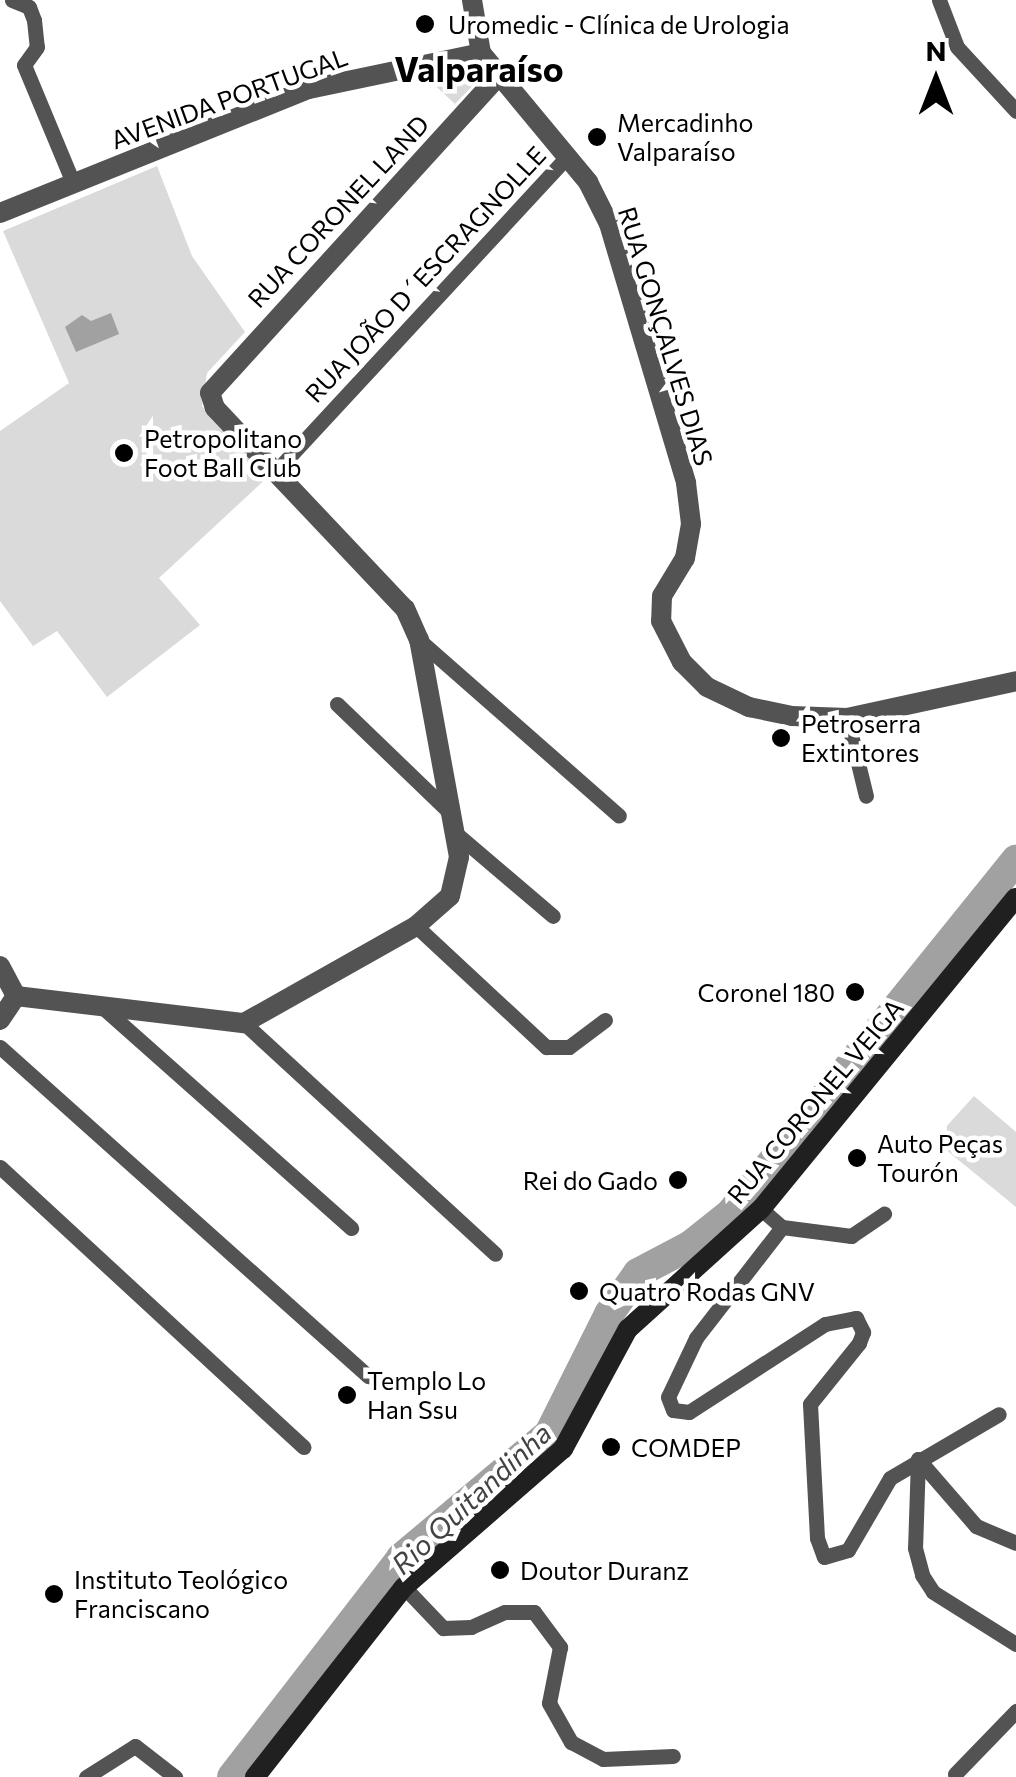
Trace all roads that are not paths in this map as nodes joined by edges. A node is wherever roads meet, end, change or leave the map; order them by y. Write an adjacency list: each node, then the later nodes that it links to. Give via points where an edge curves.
1 (12, 0): 8 (street, via 29,7 34,20 37,46 24,65)
2 (472, 0): 4 (street, RUA GONÇALVES DIAS)
3 (940, 0): 6 (street, via 957,46)
4 (481, 52): 5 (street, RUA GONÇALVES DIAS); 8 (street, AVENIDA PORTUGAL, via 309,90)
5 (499, 75): 7 (street, RUA GONÇALVES DIAS); 10 (street, RUA CORONEL LAND, via 214,381 215,408)
6 (1016, 112)
7 (568, 156): 10 (street, RUA JOÃO D´ESCRAGNOLLE); 14 (street, RUA GONÇALVES DIAS, via 608,224 686,483 691,524 685,558 662,596 669,644 707,687 749,707)
8 (73, 183): 9 (street, AVENIDA PORTUGAL)
9 (0, 213)
10 (277, 470): 11 (street, via 395,593)
11 (418, 640): 16 (street); 17 (street)
12 (1016, 681): 14 (street, RUA GONÇALVES DIAS)
13 (337, 704): 17 (street)
14 (847, 718): 15 (street)
15 (866, 796)
16 (619, 816)
17 (450, 820): 19 (street); 20 (street, via 459,857 455,886)
18 (1016, 898): 29 (main road, RUA CORONEL VEIGA)
19 (553, 916)
20 (416, 926): 25 (street, via 546,1046 569,1047); 26 (street)
21 (0, 966): 22 (street)
22 (16, 996): 23 (street); 24 (street)
23 (100, 1005): 26 (street); 31 (street)
24 (0, 1020)
25 (605, 1020)
26 (244, 1023): 33 (street)
27 (0, 1047): 34 (street)
28 (0, 1167): 36 (street)
29 (761, 1209): 32 (street); 39 (main road, RUA CORONEL VEIGA, via 628,1329 563,1449)
30 (884, 1214): 32 (street, via 851,1236)
31 (351, 1228)
32 (782, 1228): 37 (street, via 696,1338 669,1404 688,1412 825,1324 856,1318 863,1332 859,1342 810,1404 816,1538 824,1557 848,1550 890,1478)
33 (495, 1254)
34 (368, 1376)
35 (999, 1414): 37 (street)
36 (303, 1447)
37 (918, 1459): 38 (street, via 976,1526); 40 (street, via 915,1548 922,1575 933,1592)
38 (1016, 1543)
39 (404, 1587): 42 (street, via 443,1628 471,1627 505,1612 534,1612 560,1647 549,1703 571,1742 603,1759); 46 (main road, RUA CORONEL VEIGA)
40 (1016, 1644)
41 (1016, 1711): 43 (street)
42 (673, 1756)
43 (955, 1774)
44 (86, 1777): 45 (street, via 134,1746)
45 (175, 1777)
46 (256, 1777)

